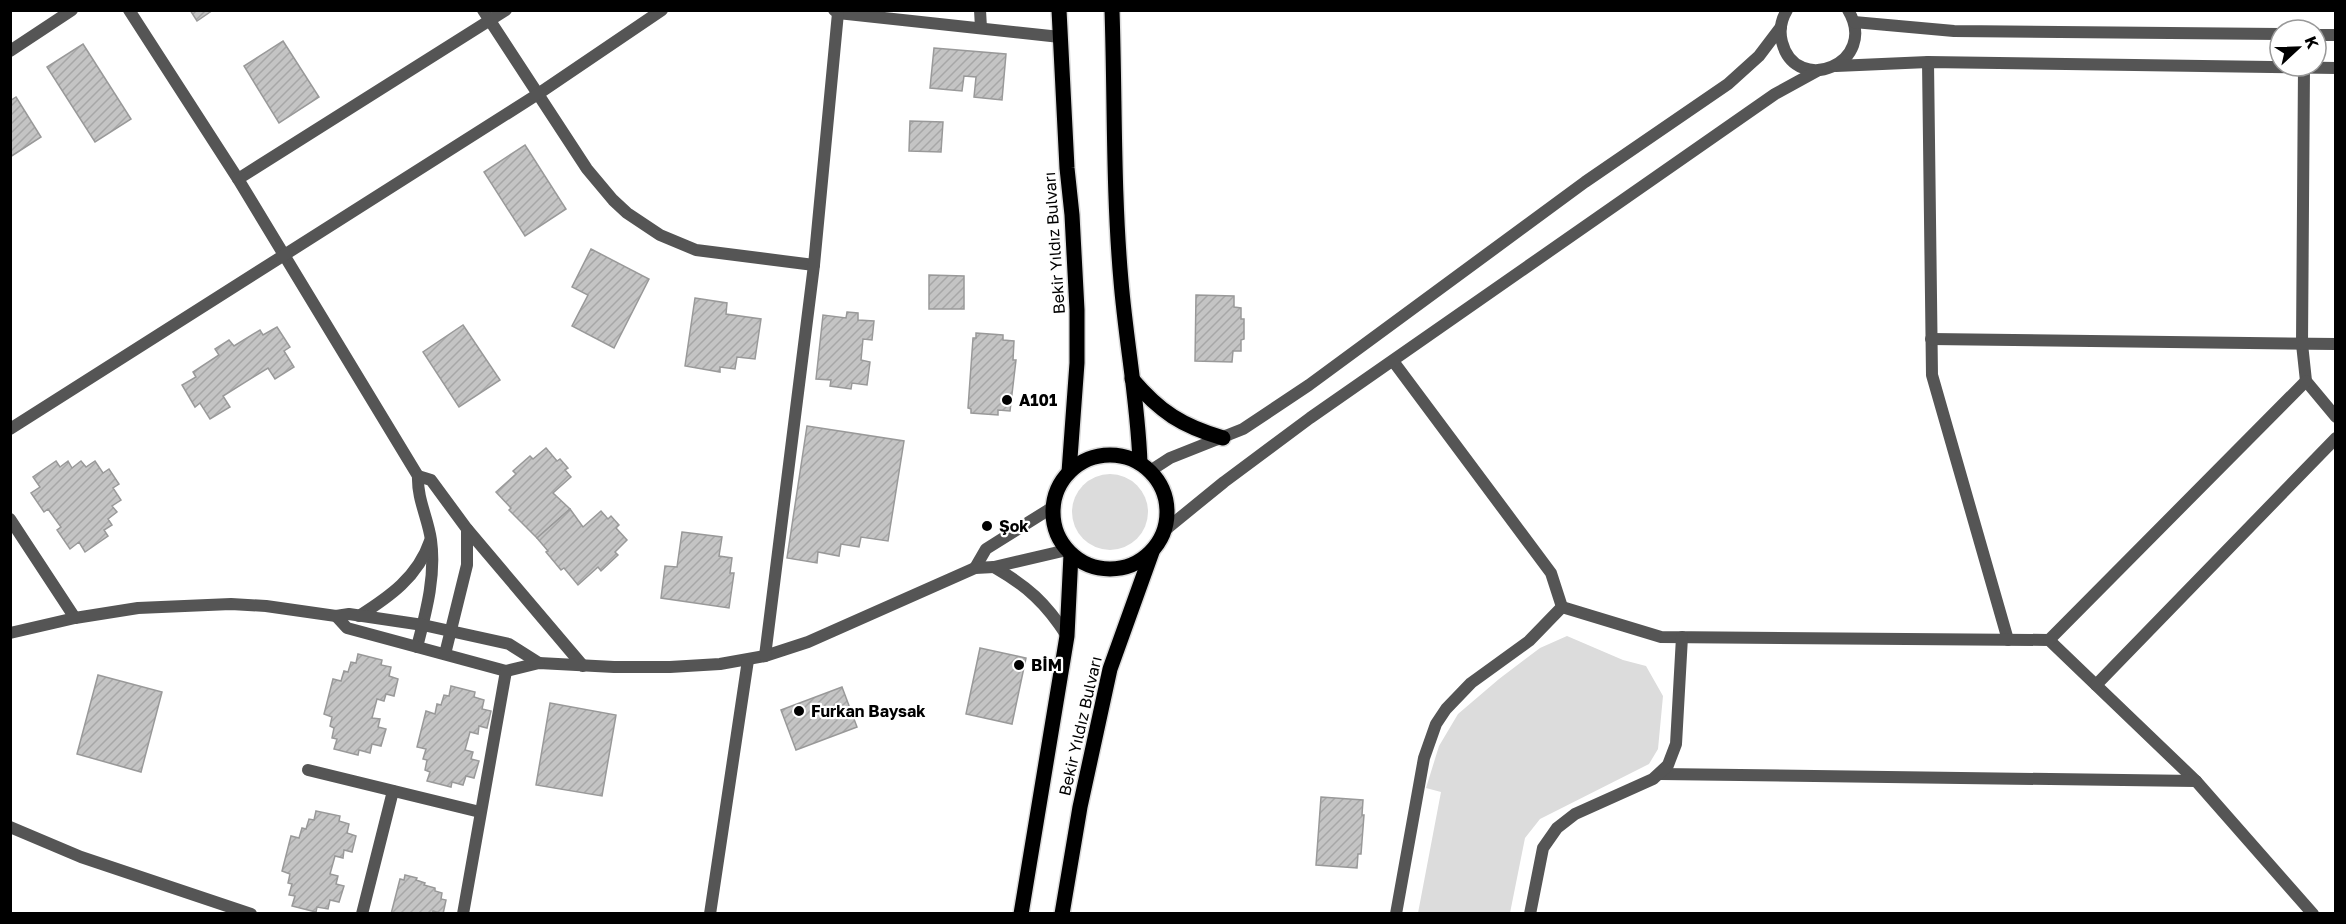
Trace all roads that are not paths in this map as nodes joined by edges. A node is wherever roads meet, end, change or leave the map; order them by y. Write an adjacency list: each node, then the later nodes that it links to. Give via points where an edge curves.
1 (72, 10): 17 (street)
2 (129, 10): 24 (street)
3 (506, 10): 11 (street)
4 (662, 10): 23 (street)
5 (980, 10): 14 (street)
6 (1059, 10): 16 (main road, Bekir Yıldız Bulvarı)
7 (1112, 10): 31 (main road, via 1118,248)
8 (1848, 10): 13 (street)
9 (836, 12): 10 (street); 26 (street)
10 (870, 14): 14 (street)
11 (486, 16): 23 (street); 24 (street)
12 (1784, 16): 21 (street, via 1783,46 1789,57); 35 (street, via 1759,56 1728,84 1585,182 1264,417)
13 (1854, 22): 15 (street, via 1954,31); 19 (street, via 1853,48)
14 (981, 28): 16 (street)
15 (2268, 34)
16 (1060, 37): 38 (main road, Bekir Yıldız Bulvarı, via 1077,310)
17 (10, 51)
18 (1928, 62): 19 (street); 20 (street); 27 (street)
19 (1836, 66): 21 (street)
20 (2268, 67)
21 (1817, 71): 30 (street, via 1775,94)
22 (2304, 78): 28 (street)
23 (538, 94): 25 (street); 26 (street, via 599,185 627,213 652,230 696,250)
24 (238, 179): 25 (street)
25 (284, 254): 34 (street); 39 (street)
26 (814, 265): 62 (street)
27 (1931, 339): 28 (street); 58 (street, via 1932,375)
28 (2302, 344): 29 (street); 32 (street)
29 (2336, 344)
30 (1393, 361): 43 (street, via 1268,449); 49 (street, via 1551,573)
31 (1131, 378): 35 (main road, via 1170,416 1198,431); 37 (main road)
32 (2306, 381): 33 (street); 59 (street)
33 (2336, 417)
34 (10, 429)
35 (1223, 438): 37 (street)
36 (2336, 438): 67 (street)
37 (1145, 467): 38 (main road, via 1128,458 1103,455); 43 (main road, via 1158,481 1167,505)
38 (1069, 472): 40 (main road)
39 (418, 476): 42 (street, via 431,480); 44 (street, via 417,491)
40 (1053, 507): 45 (main road, via 1057,532); 48 (street, via 986,549)
41 (10, 519): 52 (street)
42 (467, 529): 54 (street, via 467,565); 65 (street)
43 (1165, 530): 46 (main road)
44 (431, 537): 50 (street, via 407,580); 53 (street, via 432,576)
45 (1069, 552): 46 (main road, via 1105,570 1130,566); 47 (street); 56 (main road, Bekir Yıldız Bulvarı)
46 (1152, 552): 79 (main road, Bekir Yıldız Bulvarı, via 1110,669)
47 (994, 567): 48 (street); 56 (street, via 1032,592)
48 (975, 568): 62 (street, via 808,642)
49 (1562, 607): 57 (street, via 1661,637); 80 (street, via 1529,641 1471,683 1436,724 1424,758)
50 (359, 615): 51 (street); 53 (street)
51 (336, 616): 52 (street, via 266,606 199,604); 60 (street, via 347,628)
52 (75, 618): 55 (street)
53 (423, 625): 54 (street); 60 (street)
54 (452, 631): 61 (street); 64 (street, via 509,644)
55 (10, 633)
56 (1067, 636): 78 (main road, Bekir Yıldız Bulvarı)
57 (1682, 637): 58 (street); 69 (street, via 1676,744)
58 (2008, 640): 59 (street)
59 (2049, 640): 67 (street)
60 (417, 647): 61 (street)
61 (445, 654): 66 (street)
62 (765, 656): 63 (street)
63 (748, 660): 65 (street, via 670,667); 77 (street)
64 (538, 663): 65 (street); 66 (street)
65 (583, 666)
66 (506, 671): 72 (street)
67 (2096, 685): 70 (street)
68 (308, 770): 71 (street)
69 (1660, 774): 70 (street); 81 (street, via 1575,814 1557,828 1543,848)
70 (2196, 781): 82 (street)
71 (393, 791): 72 (street); 75 (street)
72 (480, 812): 76 (street)
73 (10, 827): 74 (street, via 81,857)
74 (250, 914)
75 (363, 914)
76 (463, 914)
77 (710, 914)
78 (1021, 914)
79 (1062, 914)
80 (1396, 914)
81 (1530, 914)
82 (2313, 914)

